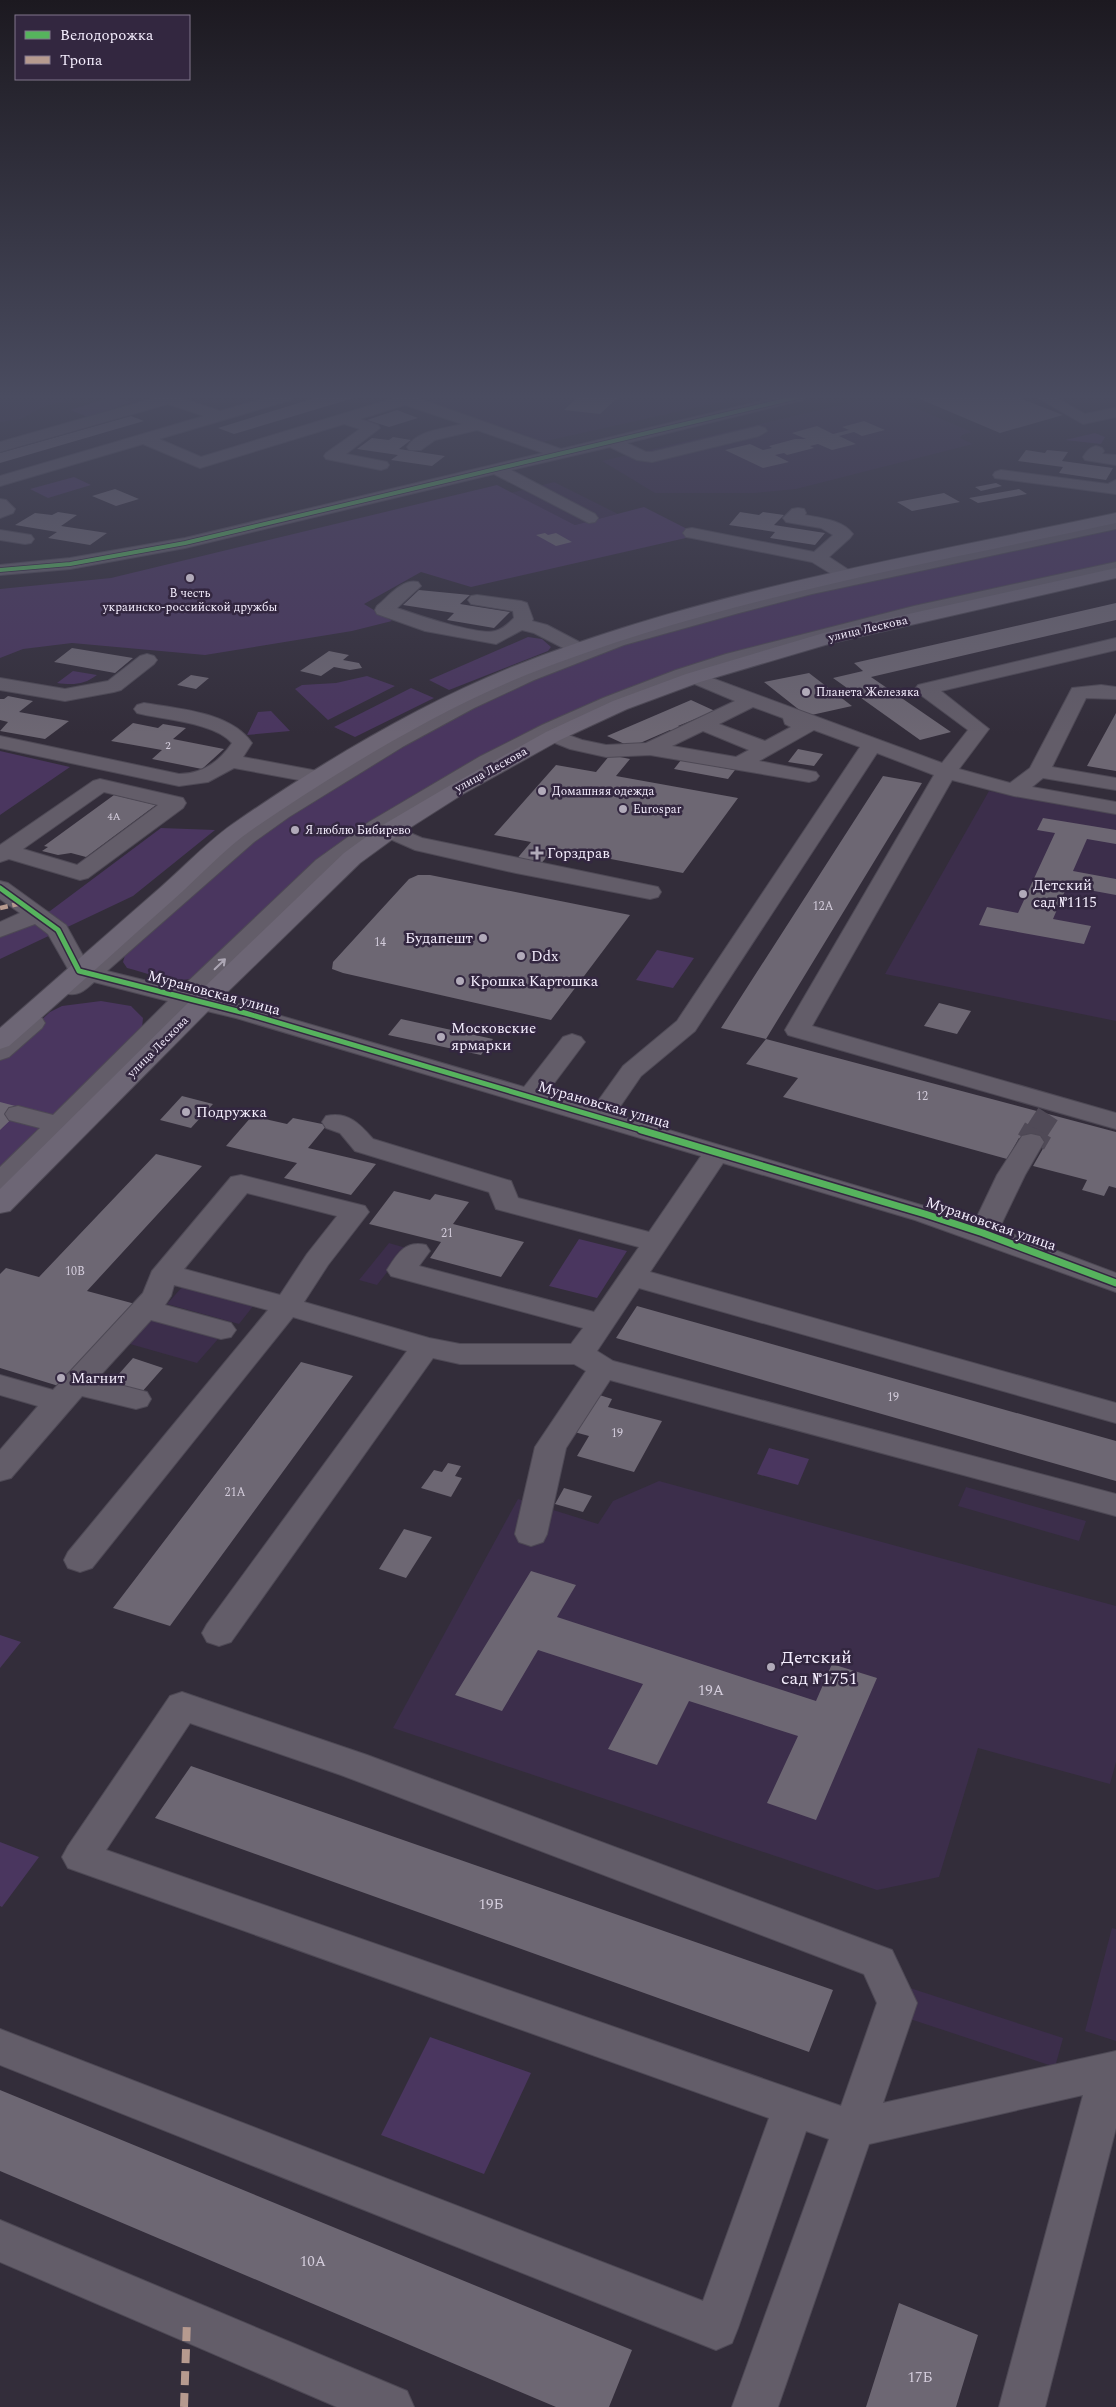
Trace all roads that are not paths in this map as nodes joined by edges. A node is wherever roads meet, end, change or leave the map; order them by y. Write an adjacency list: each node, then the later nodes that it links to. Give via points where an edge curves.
1 (329, 509): 12 (street, via 100,560 36,569)
2 (573, 509): 4 (street)
3 (798, 513): 10 (street, via 792,518 826,524 844,534)
4 (589, 518)
5 (1116, 518): 14 (main road)
6 (1116, 524): 49 (street, via 732,609 618,641 527,676 397,742 281,812 246,837)
7 (692, 534): 10 (street)
8 (0, 535): 9 (street)
9 (25, 539)
10 (818, 558): 14 (street)
11 (1116, 567): 50 (street, улица Лескова, one-way to 11, via 316,872 349,846 443,785 549,729 610,702 733,658 904,614)
12 (0, 570)
13 (1116, 573): 21 (main road, улица Лескова, via 828,638)
14 (847, 576): 19 (main road, via 711,608)
15 (412, 586): 17 (street, via 384,610 432,627 496,638)
16 (477, 600): 17 (street, via 520,607 524,619)
17 (519, 624): 19 (street, via 540,629)
18 (1116, 644): 37 (street, via 925,689 979,729)
19 (579, 649): 39 (main road, via 517,672 457,700)
20 (147, 660): 22 (street, via 114,686 65,695)
21 (693, 678): 24 (street); 28 (main road, улица Лескова, via 620,705)
22 (0, 684)
23 (1116, 693): 36 (street, via 1079,692)
24 (734, 702): 26 (street); 29 (street, via 759,724); 29 (street, via 807,726); 31 (street)
25 (144, 709): 34 (street, via 204,720 238,737 241,747)
26 (702, 724): 27 (street); 33 (street)
27 (680, 735): 32 (street); 35 (street)
28 (553, 736): 32 (street, via 606,751); 43 (main road, улица Лескова)
29 (789, 736): 33 (street)
30 (0, 742): 34 (street, via 192,781 204,779)
31 (872, 745): 37 (street); 56 (street, via 686,1026 632,1071)
32 (650, 749): 35 (street)
33 (766, 749): 35 (street)
34 (230, 761): 39 (street)
35 (742, 762): 38 (street)
36 (1039, 771): 40 (street); 41 (street)
37 (946, 772): 41 (street); 57 (street, via 797,1030 1051,1109)
38 (809, 776)
39 (318, 777): 49 (main road, via 242,827)
40 (1116, 784)
41 (1014, 790): 42 (street)
42 (1116, 808)
43 (389, 831): 46 (street, via 416,842 498,862); 50 (main road, улица Лескова, via 340,869)
44 (3, 853): 44 (street, via 100,784 175,803 80,873)
45 (0, 888): 47 (street)
46 (650, 892)
47 (38, 914): 48 (street); 49 (street, via 58,930)
48 (0, 930)
49 (84, 972): 50 (street, Мурановская улица); 51 (main road); 53 (street)
50 (194, 1000): 54 (street, Мурановская улица); 59 (main road, улица Лескова)
51 (0, 1041)
52 (572, 1042): 54 (street)
53 (0, 1052)
54 (530, 1097): 56 (street, Мурановская улица)
55 (18, 1114): 59 (street)
56 (600, 1117): 61 (street, Мурановская улица)
57 (1116, 1120)
58 (335, 1122): 65 (street, via 349,1126 364,1145 501,1186 506,1203)
59 (67, 1126): 62 (street, улица Лескова); 63 (main road, улица Лескова)
60 (1031, 1142): 64 (street, via 1011,1174)
61 (717, 1152): 64 (street, Мурановская улица); 65 (street)
62 (0, 1182)
63 (0, 1205)
64 (983, 1233): 69 (street, Мурановская улица)
65 (654, 1242): 67 (street)
66 (416, 1251): 72 (street, via 401,1270)
67 (633, 1277): 72 (street); 79 (street)
68 (178, 1278): 70 (street)
69 (1116, 1283)
70 (287, 1306): 71 (street, via 317,1260 355,1212 241,1183 162,1276 157,1296); 74 (street); 83 (street)
71 (146, 1309): 73 (street); 77 (street)
72 (602, 1323): 75 (street)
73 (221, 1330)
74 (426, 1347): 75 (street, via 460,1354); 84 (street)
75 (592, 1361): 81 (street); 82 (street, via 551,1447)
76 (0, 1385): 77 (street)
77 (68, 1393): 78 (street); 80 (street)
78 (136, 1399)
79 (1116, 1413)
80 (0, 1470)
81 (1116, 1505)
82 (531, 1534)
83 (80, 1560)
84 (219, 1633)
85 (0, 2047): 87 (street, via 716,2328)
86 (1113, 2071): 88 (street); 92 (street)
87 (793, 2110): 88 (street); 88 (street, via 81,1857 182,1706 354,1765 878,1962 897,2003)
88 (853, 2129): 91 (street)
89 (0, 2241): 90 (street)
90 (391, 2407)
91 (755, 2407)
92 (1022, 2407)

